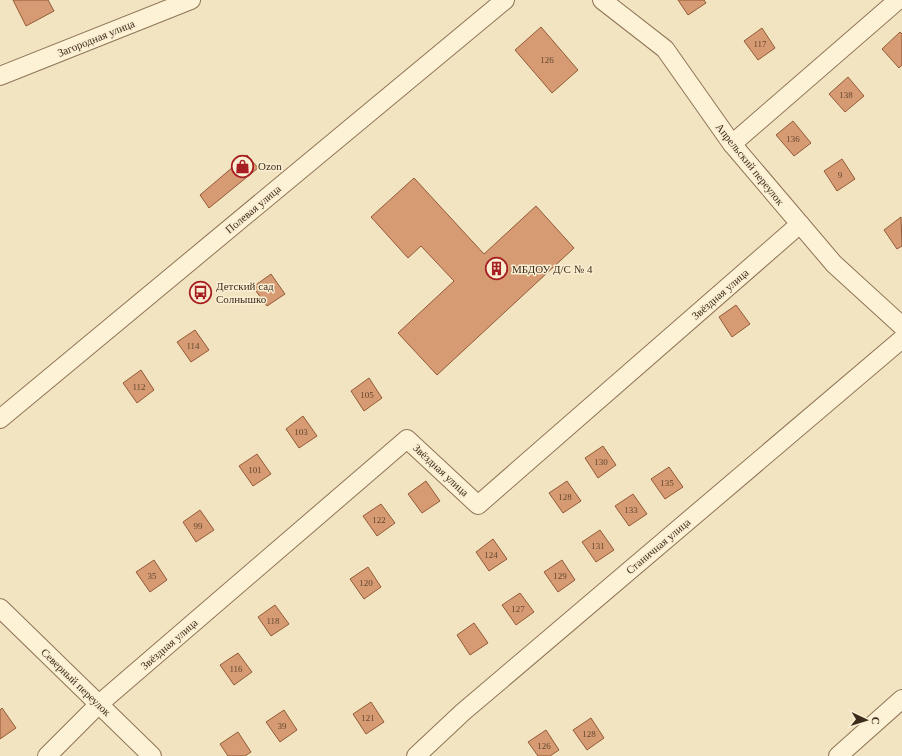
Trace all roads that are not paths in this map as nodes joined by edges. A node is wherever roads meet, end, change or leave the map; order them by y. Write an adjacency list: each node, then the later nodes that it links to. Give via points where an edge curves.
1 (191, 0): 5 (street, Загородная улица)
2 (506, 0): 10 (street, Полевая улица)
3 (602, 0): 6 (street, Апрельский переулок, via 665,49)
4 (898, 0): 6 (street)
5 (0, 76)
6 (732, 144): 7 (street, Апрельский переулок)
7 (800, 224): 8 (street, Апрельский переулок, via 834,264); 13 (street, Звёздная улица, via 478,505 407,439)
8 (902, 326)
9 (902, 339): 16 (street, Станичная улица, via 463,712)
10 (0, 419)
11 (0, 608): 13 (street, Северный переулок)
12 (902, 699): 17 (street)
13 (99, 704): 14 (street, Звёздная улица); 15 (street, Северный переулок)
14 (46, 756)
15 (152, 756)
16 (416, 756)
17 (838, 756)

